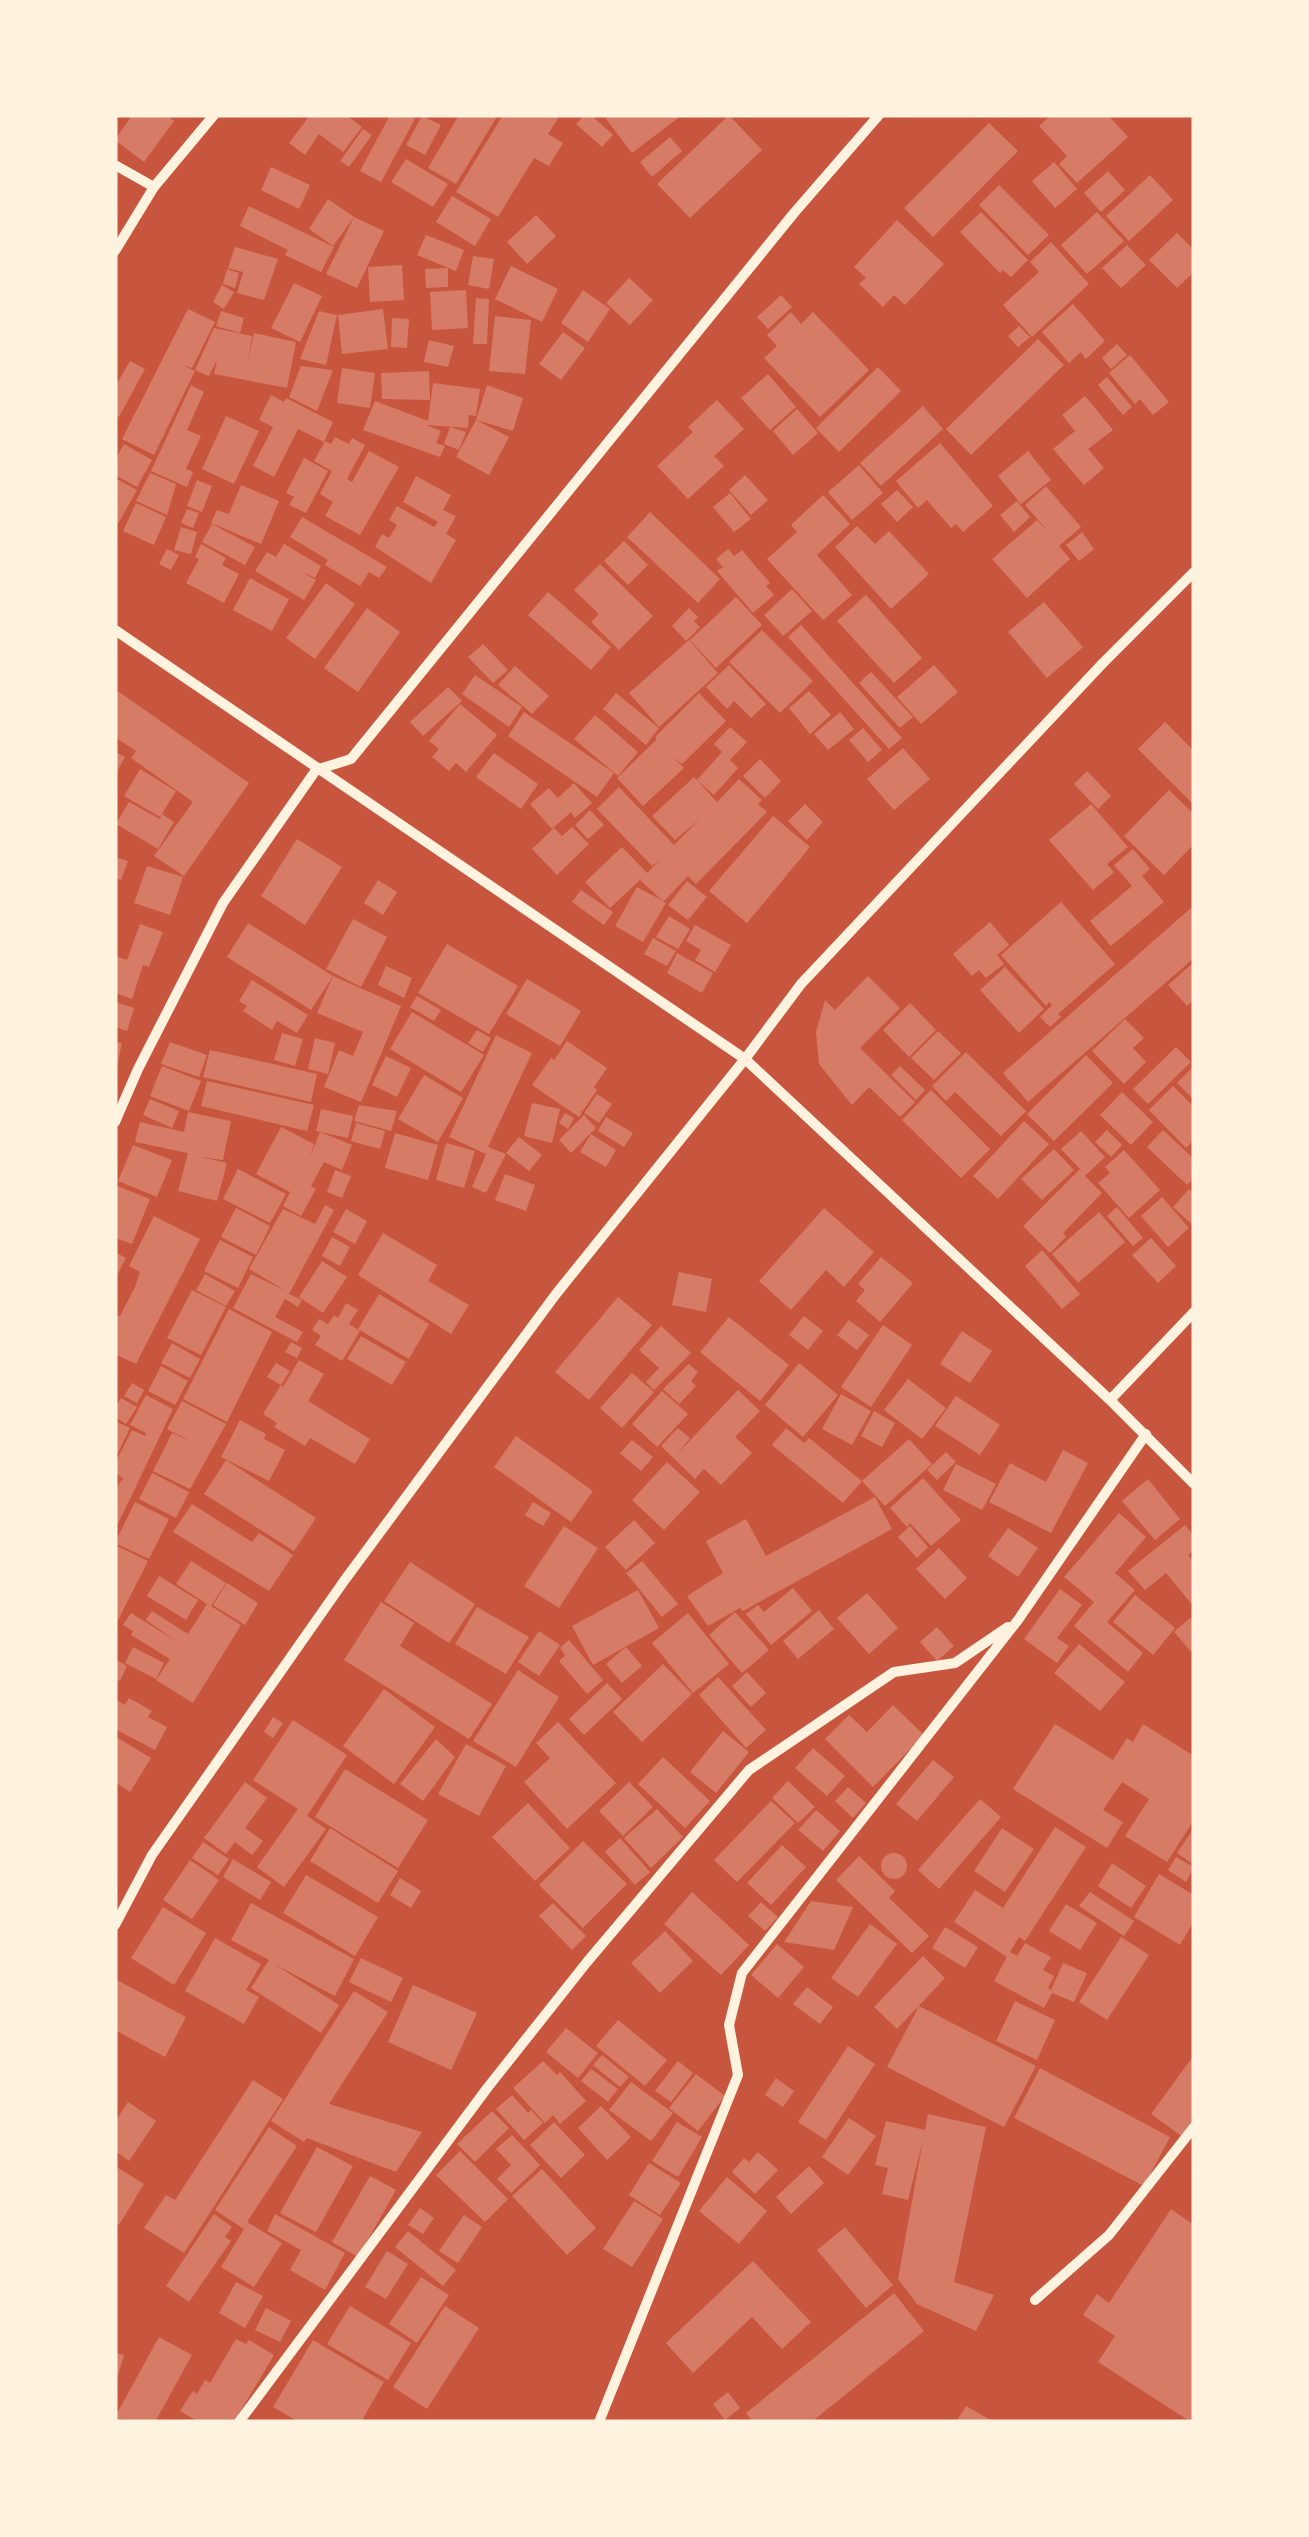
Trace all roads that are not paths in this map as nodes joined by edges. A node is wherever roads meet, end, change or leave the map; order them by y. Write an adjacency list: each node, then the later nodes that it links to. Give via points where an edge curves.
1 (214, 115): 4 (street)
2 (879, 115): 8 (street, via 351,759)
3 (115, 166): 4 (street)
4 (154, 188): 5 (street)
5 (115, 251)
6 (1194, 572): 9 (street, via 800,984)
7 (115, 630): 8 (street)
8 (316, 770): 9 (street); 10 (street, via 223,903)
9 (745, 1059): 12 (street); 16 (street, via 556,1294 344,1581 152,1854)
10 (115, 1122)
11 (1194, 1312): 12 (street)
12 (1110, 1400): 13 (street)
13 (1146, 1434): 14 (street); 15 (street)
14 (1194, 1484)
15 (1018, 1620): 19 (street, via 954,1663 894,1672 749,1770 488,2087); 20 (street, via 742,1973 729,2025 738,2075)
16 (115, 1925)
17 (1194, 2128): 18 (street, via 1110,2236)
18 (1035, 2300)
19 (239, 2422)
20 (600, 2422)

